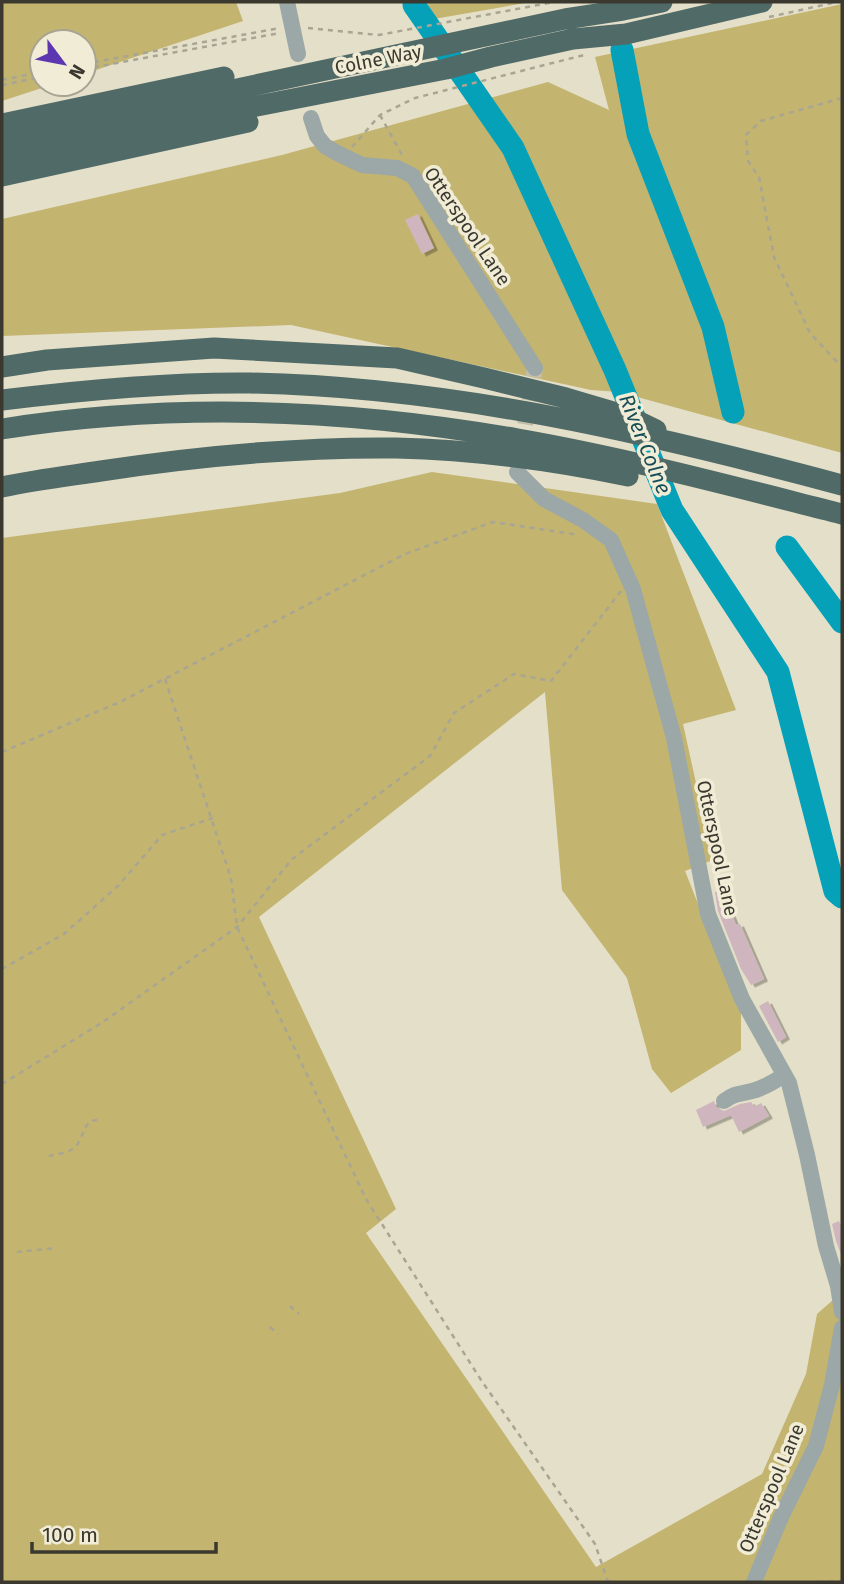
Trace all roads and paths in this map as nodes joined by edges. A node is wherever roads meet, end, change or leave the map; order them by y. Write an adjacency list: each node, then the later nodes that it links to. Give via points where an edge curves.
1 (287, 2): 5 (street)
2 (554, 2): 5 (path, via 379,35)
3 (662, 2): 6 (highway, Colne Way, via 565,19)
4 (762, 2): 6 (highway, Colne Way, via 626,34)
5 (293, 29): 8 (street); 9 (path); 10 (path)
6 (485, 48): 7 (highway, Colne Way); 14 (highway, Colne Way)
7 (417, 52): 20 (highway, via 277,67); 21 (highway, Colne Way)
8 (298, 54)
9 (98, 62)
10 (98, 66)
11 (513, 73): 14 (path)
12 (28, 77): 15 (path)
13 (28, 78): 16 (path)
14 (445, 79): 18 (path); 23 (highway, Colne Way, via 153,127); 24 (highway)
15 (2, 80)
16 (2, 85)
17 (842, 98): 26 (path, via 761,121 746,135 748,161 759,177 774,257 810,333)
18 (380, 115): 22 (path); 25 (path)
19 (312, 118): 22 (street, Otterspool Lane, via 325,146)
20 (2, 124)
21 (2, 139)
22 (343, 156): 25 (street, Otterspool Lane)
23 (2, 159)
24 (2, 176)
25 (413, 176): 28 (street, Otterspool Lane)
26 (842, 364)
27 (2, 367): 30 (highway, via 214,348 397,358 511,384)
28 (535, 368)
29 (2, 400): 30 (highway, via 161,385 248,383 446,398 556,417)
30 (607, 419): 34 (highway, via 689,446)
31 (2, 429): 32 (highway, via 180,412 374,418 558,446)
32 (626, 468): 35 (highway, via 397,449 256,452); 36 (highway, via 703,479)
33 (517, 472): 38 (street, Otterspool Lane, via 544,499 611,540)
34 (842, 485)
35 (2, 487)
36 (842, 514)
37 (585, 536): 39 (path, via 494,522 405,554)
38 (631, 584): 42 (path, via 551,681 514,674 454,713 430,756 292,859); 44 (street, Otterspool Lane, via 674,738 708,914 742,999)
39 (165, 679): 40 (path); 41 (path)
40 (2, 752)
41 (213, 818): 42 (path, via 231,878); 43 (path, via 162,835 118,886 64,934)
42 (237, 927): 45 (path, via 103,1022); 60 (path, via 366,1199 481,1380 595,1544)
43 (2, 970)
44 (784, 1075): 46 (street); 49 (street, Otterspool Lane)
45 (2, 1084)
46 (724, 1101)
47 (102, 1120): 48 (path, via 89,1123 69,1151)
48 (50, 1156)
49 (826, 1246): 52 (street); 54 (street, Otterspool Lane)
50 (57, 1248): 51 (path)
51 (17, 1252)
52 (842, 1258)
53 (290, 1306): 55 (path)
54 (842, 1312)
55 (299, 1314)
56 (270, 1327): 58 (path)
57 (842, 1328): 61 (street, Otterspool Lane, via 816,1446)
58 (278, 1334)
59 (842, 1581): 62 (path)
60 (608, 1582)
61 (754, 1582)
62 (819, 1582)

